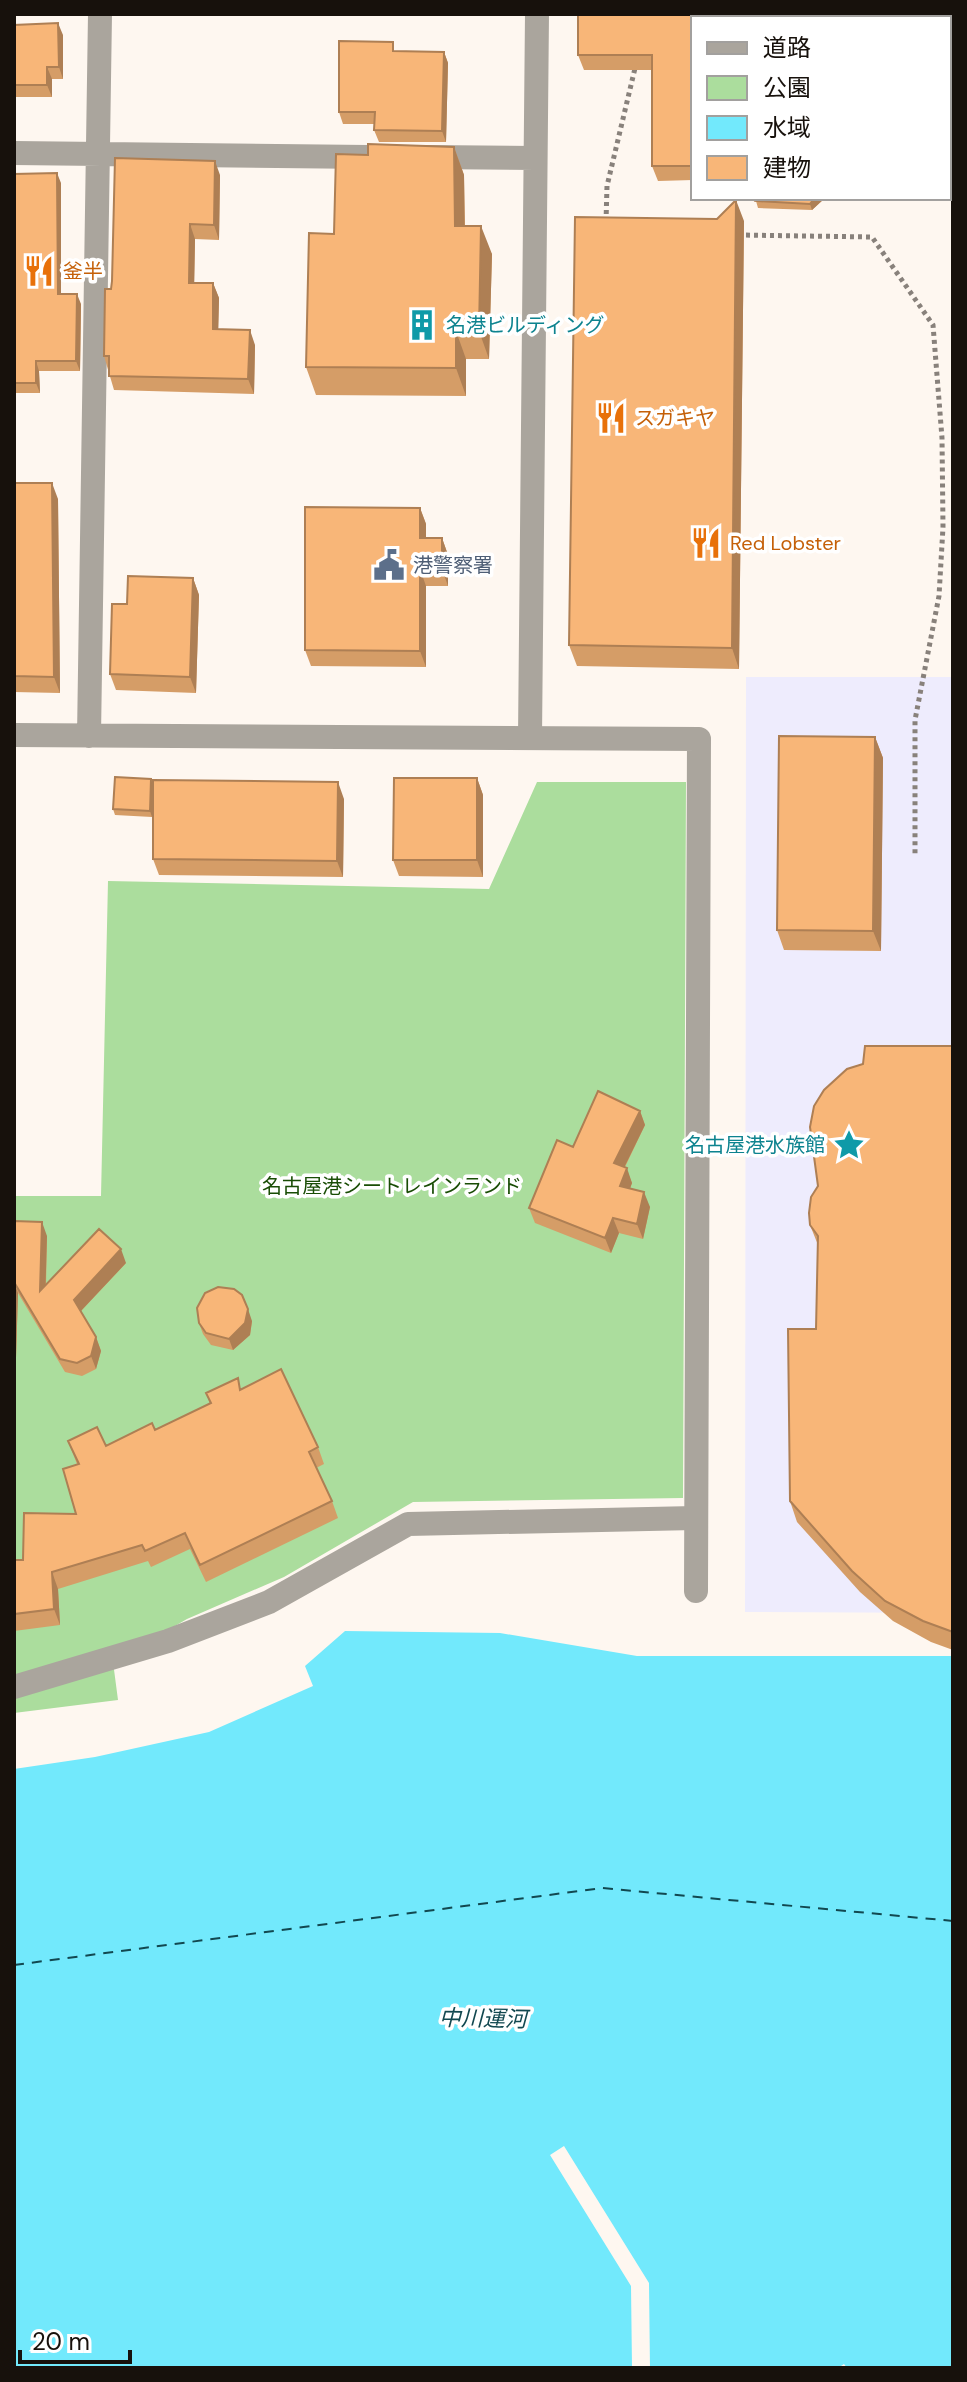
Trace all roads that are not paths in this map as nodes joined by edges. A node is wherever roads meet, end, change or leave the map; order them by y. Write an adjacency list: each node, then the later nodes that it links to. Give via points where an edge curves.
1 (100, 14): 4 (street)
2 (537, 14): 5 (street)
3 (14, 153): 4 (street)
4 (98, 154): 5 (street); 7 (street)
5 (535, 158): 8 (street)
6 (14, 735): 7 (street)
7 (89, 736): 8 (street)
8 (530, 738): 9 (street, via 699,739)
9 (695, 1518): 10 (street); 11 (street, via 408,1524 269,1602 168,1641)
10 (696, 1591)
11 (14, 1687)

